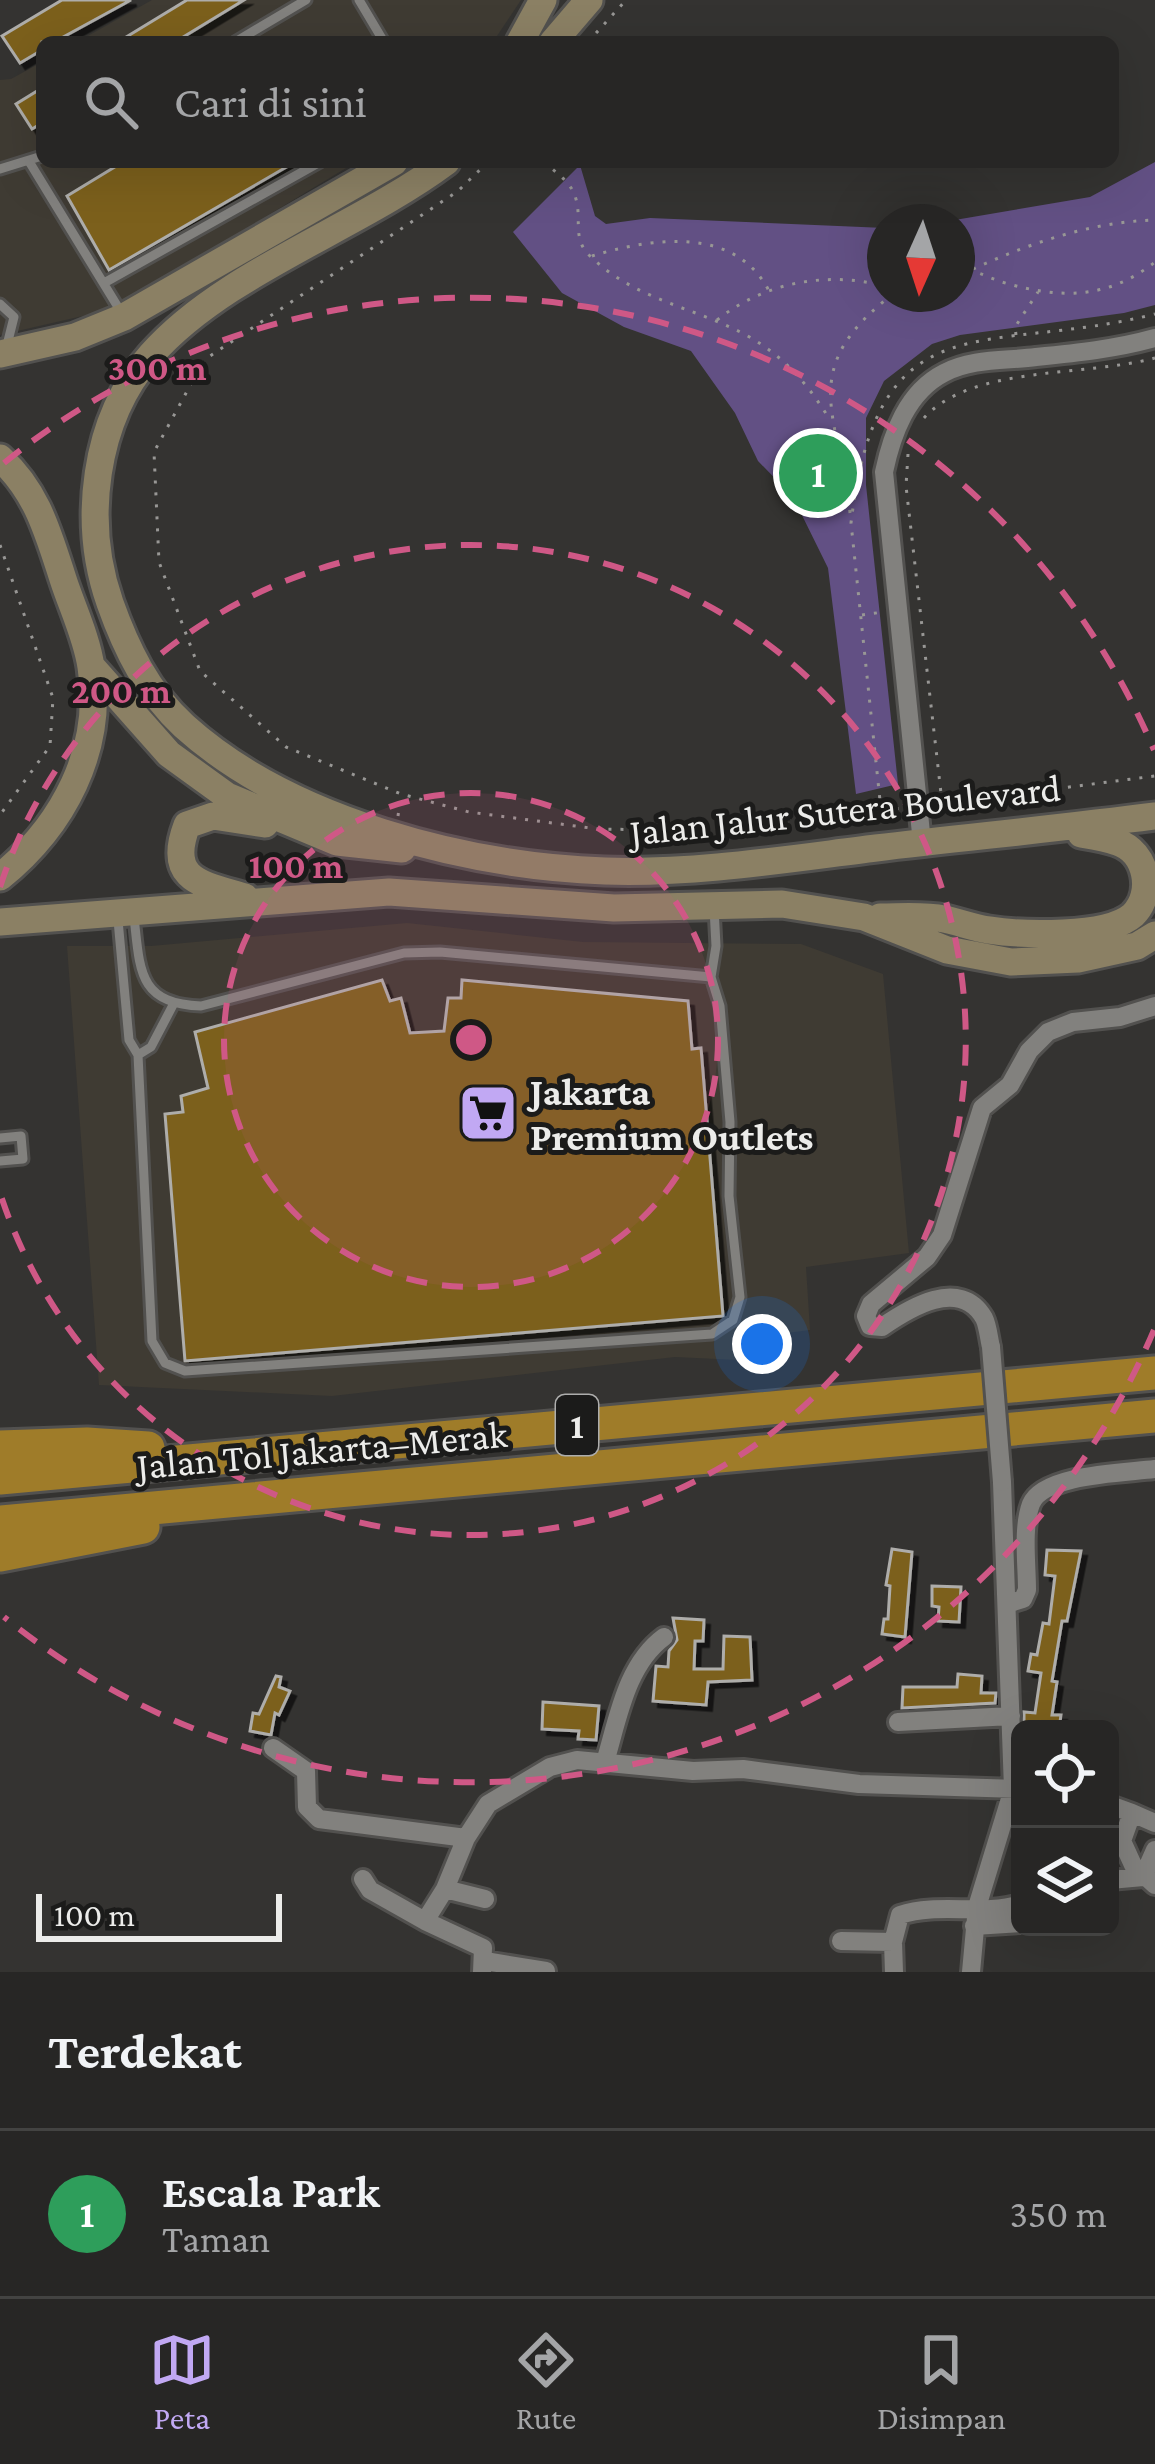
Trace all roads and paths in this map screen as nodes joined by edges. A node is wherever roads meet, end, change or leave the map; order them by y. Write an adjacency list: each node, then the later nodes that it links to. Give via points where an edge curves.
1 (306, 0): 6 (lane)
2 (359, 0): 7 (lane)
3 (543, 0): 8 (main road)
4 (589, 0): 9 (main road)
5 (626, 0): 10 (path)
6 (245, 36)
7 (380, 36)
8 (523, 36)
9 (558, 36)
10 (592, 36)
11 (36, 160): 12 (lane)
12 (30, 163): 18 (lane); 25 (lane)
13 (309, 168): 25 (lane)
14 (383, 168): 31 (main road)
15 (438, 168): 53 (main road, Jalan Jalur Sutera Boulevard, via 220,296 157,349 111,429 97,477 94,534 125,646 182,724 303,800)
16 (482, 168): 47 (path, via 204,360 154,452 159,562 200,671 286,747 469,812 665,830)
17 (551, 168): 20 (path, via 575,195 577,233)
18 (0, 169)
19 (1155, 220): 22 (path, via 1050,238)
20 (590, 256): 26 (path, via 694,241 734,255); 32 (path, via 640,292)
21 (1155, 262): 27 (path, via 1102,292)
22 (975, 267)
23 (975, 270): 27 (path)
24 (867, 283): 26 (path, via 807,280)
25 (104, 284): 31 (lane)
26 (769, 291): 32 (path)
27 (1038, 291): 33 (path)
28 (0, 304): 35 (lane, via 14,316)
29 (873, 312): 38 (path, via 839,356)
30 (1155, 314): 33 (path)
31 (124, 316): 35 (main road, via 76,338)
32 (716, 321): 38 (path, via 787,363)
33 (1016, 336): 41 (path, via 942,351 889,392 864,450)
34 (1155, 338): 46 (street, via 943,373 892,433 884,472)
35 (2, 354)
36 (1155, 358): 37 (path, via 976,384 938,401)
37 (923, 418)
38 (830, 420): 41 (path)
39 (912, 437): 45 (path, via 906,486)
40 (0, 458): 43 (main road, via 37,504)
41 (851, 523): 47 (path)
42 (0, 545): 48 (path, via 53,698 50,746)
43 (91, 666): 51 (main road, via 198,777); 54 (main road, via 86,758 43,837)
44 (1155, 776): 45 (path)
45 (943, 803): 46 (path)
46 (918, 806): 47 (path); 52 (street)
47 (881, 810)
48 (0, 815)
49 (1155, 817): 50 (main road, Jalan Jalur Sutera Boulevard)
50 (1056, 828): 52 (main road, Jalan Jalur Sutera Boulevard); 58 (main road, via 1122,842 1141,860 1149,880 1131,918 1023,933 940,918)
51 (337, 842): 53 (main road); 55 (main road, via 213,816 187,825 178,848 197,883 250,898)
52 (922, 843): 53 (main road, Jalan Jalur Sutera Boulevard, via 650,871)
53 (467, 855)
54 (0, 877)
55 (297, 898): 56 (main road, Jalan Jalur Sutera Boulevard, via 389,892); 57 (main road, Jalan Jalur Sutera Boulevard)
56 (714, 908): 58 (main road, Jalan Jalur Sutera Boulevard, via 782,904); 61 (lane)
57 (126, 913): 59 (main road, Jalan Jalur Sutera Boulevard); 62 (lane, via 150,988); 64 (lane, via 129,1040)
58 (863, 917): 60 (main road, Jalan Jalur Sutera Boulevard, via 946,950 1011,962 1078,959)
59 (0, 922)
60 (1155, 935)
61 (711, 977): 62 (lane, via 404,952 201,1006); 64 (lane, via 720,1006 740,1297 733,1320 712,1334 185,1371 165,1363 152,1341)
62 (173, 1005): 64 (lane)
63 (1155, 1006): 76 (street, bridge, via 1073,1022 1029,1051 1010,1085 982,1108 942,1235 866,1316 882,1328 916,1302 945,1298 983,1316)
64 (138, 1055)
65 (0, 1138): 66 (lane, via 21,1136 23,1159)
66 (0, 1161)
67 (1155, 1373): 70 (highway, Jalan Tol Jakarta–Merak / 1)
68 (1155, 1416): 73 (highway, Jalan Tol Jakarta–Merak / 1)
69 (0, 1447): 70 (highway)
70 (254, 1454): 72 (highway, Jalan Tol Jakarta–Merak / 1)
71 (1155, 1468): 76 (street, via 1066,1480 1036,1494 1027,1590)
72 (0, 1478)
73 (292, 1495): 74 (highway, Jalan Tol Jakarta–Merak / 1); 75 (highway)
74 (0, 1522)
75 (0, 1555)
76 (1007, 1604): 78 (street)
77 (664, 1636): 82 (street, via 630,1681)
78 (1011, 1716): 79 (street); 80 (street)
79 (1011, 1720)
80 (898, 1721)
81 (272, 1748): 89 (street, via 306,1771 307,1807 319,1819)
82 (605, 1762): 83 (street); 89 (street, via 559,1763 502,1793)
83 (1011, 1789)
84 (1011, 1803): 88 (street)
85 (1119, 1808): 86 (street)
86 (1132, 1814): 87 (street); 94 (street, via 1122,1841)
87 (1155, 1823)
88 (999, 1837): 90 (street); 98 (street)
89 (466, 1838): 95 (street)
90 (1011, 1838)
91 (1155, 1850): 94 (street)
92 (363, 1879): 99 (street)
93 (1119, 1880): 94 (street)
94 (1149, 1881)
95 (445, 1889): 96 (street); 99 (street)
96 (485, 1899)
97 (1011, 1907): 98 (street)
98 (976, 1916): 100 (street); 102 (street, via 906,1912); 106 (street)
99 (425, 1921): 103 (street, via 483,1948)
100 (1011, 1922)
101 (841, 1941): 102 (street)
102 (893, 1942): 105 (street)
103 (483, 1966): 104 (street)
104 (545, 1971)
105 (893, 1972)
106 (971, 1972)

